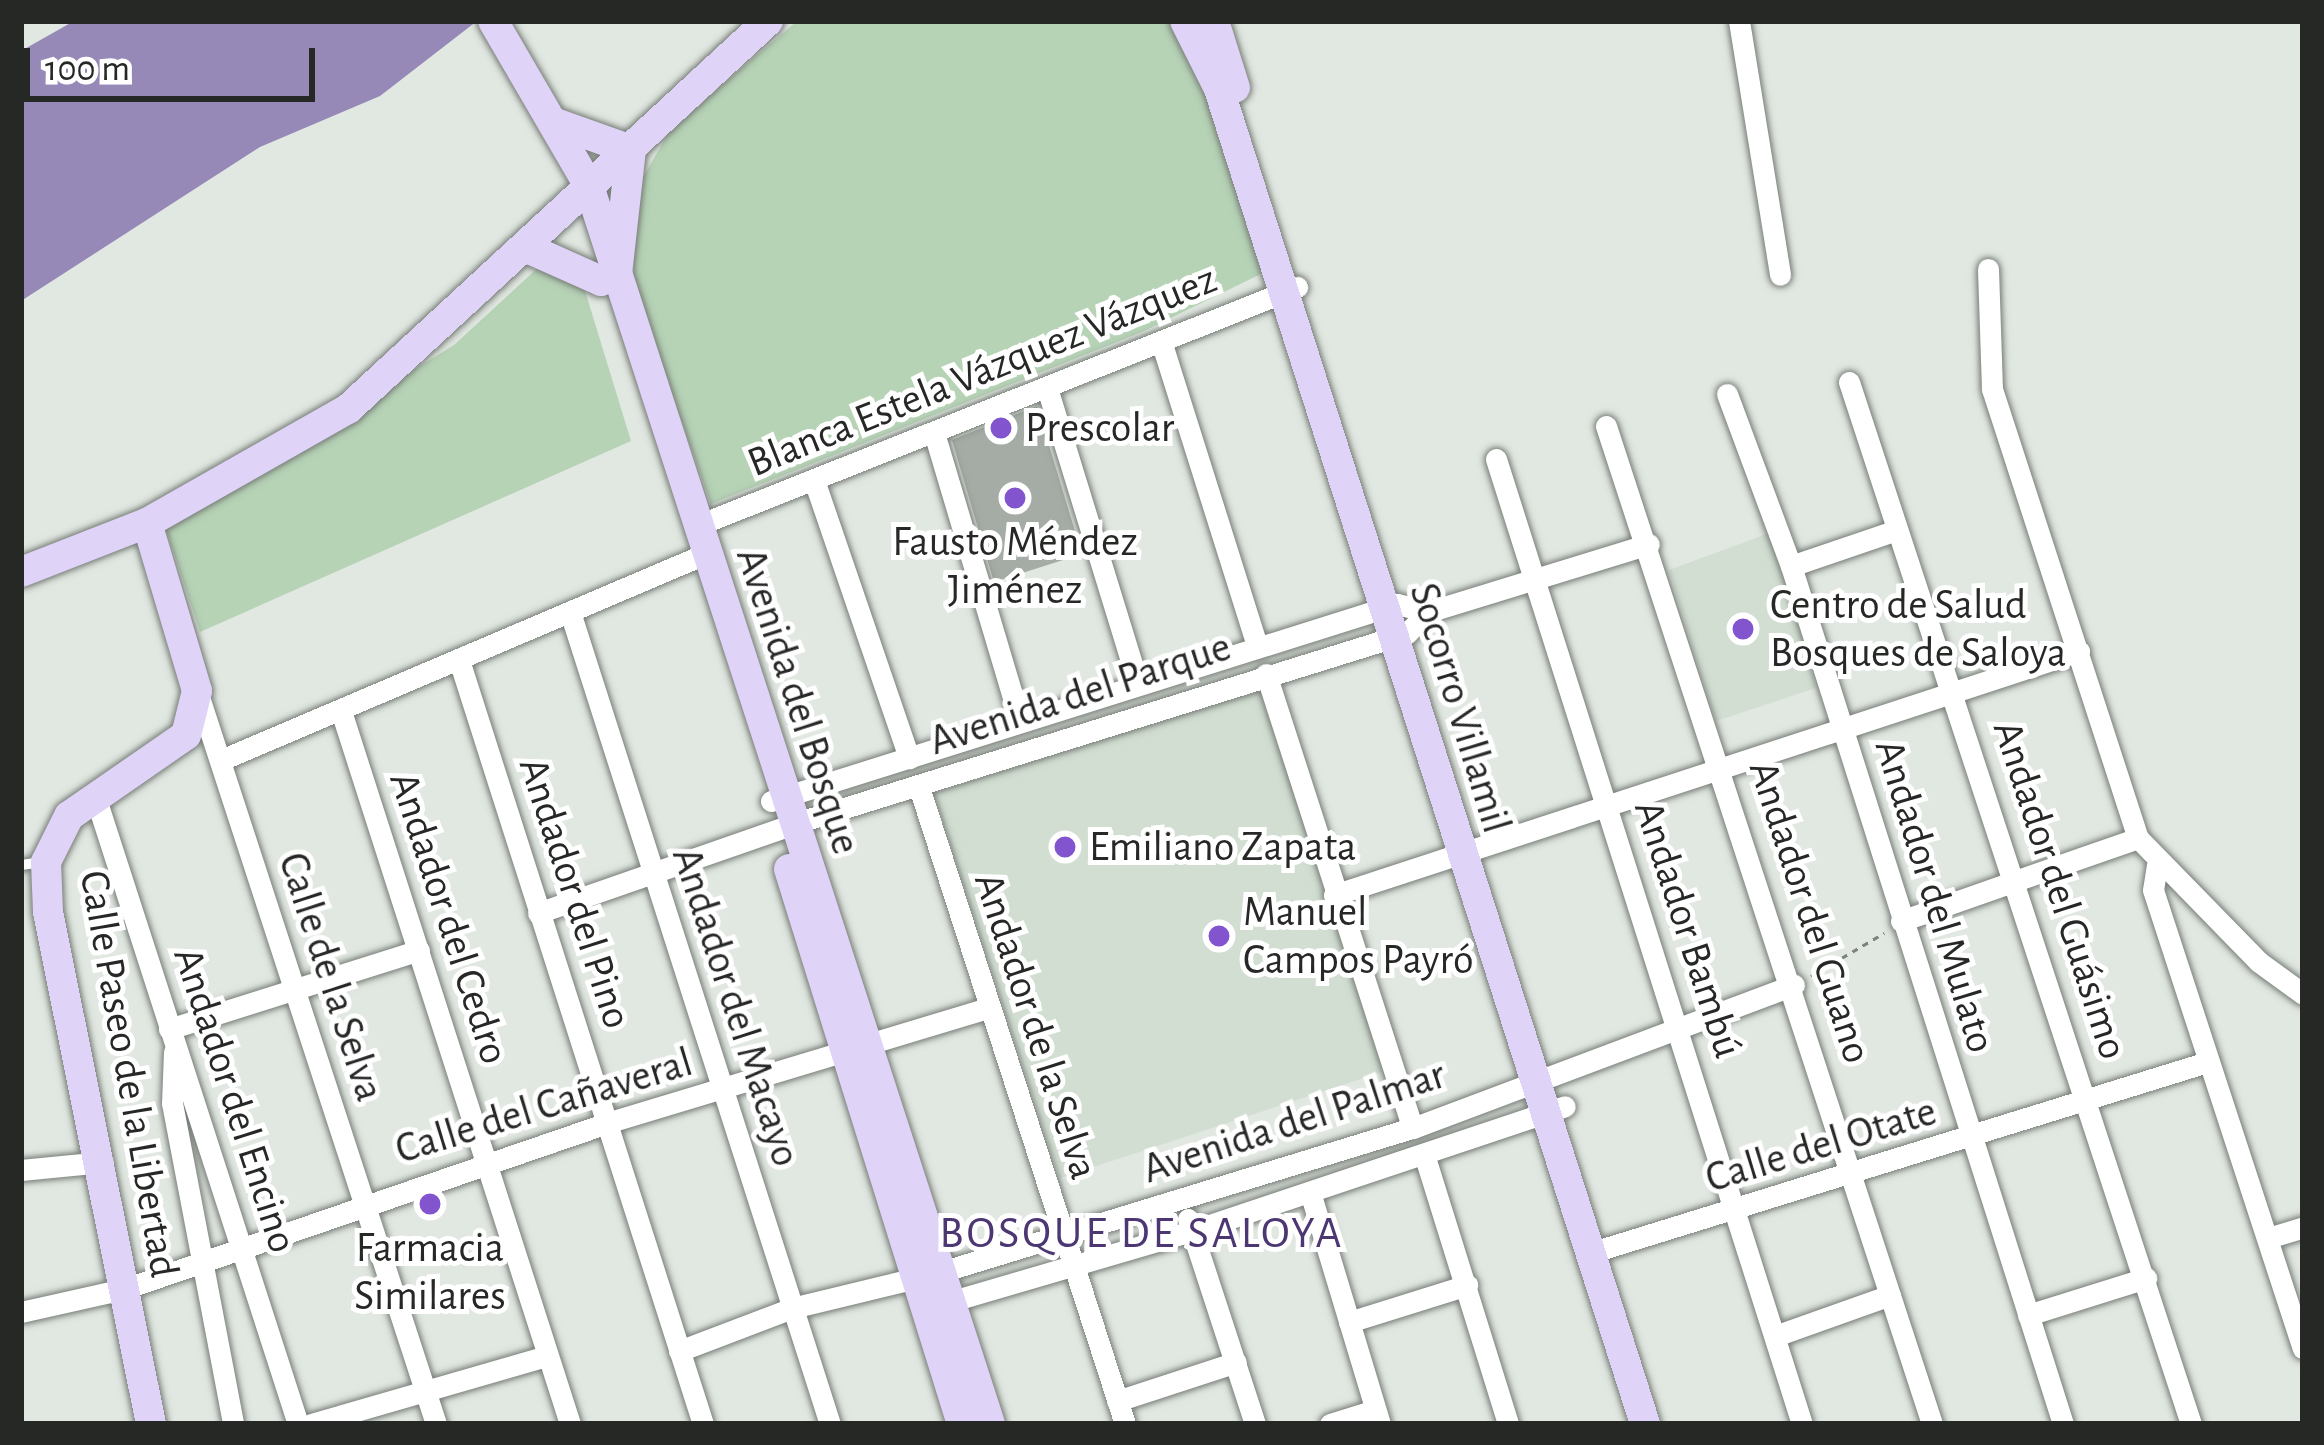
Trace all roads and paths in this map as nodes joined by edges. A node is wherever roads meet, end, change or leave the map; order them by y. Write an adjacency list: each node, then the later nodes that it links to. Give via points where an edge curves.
1 (475, 21): 7 (street, Avenida del Bosque)
2 (493, 21): 7 (street, Avenida del Bosque)
3 (767, 21): 8 (street)
4 (1185, 21): 14 (street, Socorro Villamil, via 1219,88)
5 (1214, 21): 14 (street, Socorro Villamil)
6 (1739, 21): 12 (street)
7 (548, 117): 8 (street); 9 (street, Avenida del Bosque)
8 (631, 150): 9 (street); 13 (street)
9 (581, 193): 10 (street); 13 (street, Avenida del Bosque)
10 (525, 248): 13 (street); 23 (street, via 348,409)
11 (1988, 268): 33 (street, via 1992,389)
12 (1780, 275)
13 (609, 277): 26 (street, Avenida del Bosque)
14 (1290, 290): 15 (street, Blanca Estela Vázquez Vázquez); 31 (street, Socorro Villamil)
15 (1161, 341): 17 (street, Blanca Estela Vázquez Vázquez); 32 (street)
16 (1849, 382): 24 (street, Andador del Guásimo)
17 (1048, 391): 20 (street, Blanca Estela Vázquez Vázquez); 36 (street)
18 (1726, 394): 27 (street, Andador del Mulato)
19 (1606, 426): 25 (street, Andador del Guano)
20 (934, 436): 22 (street, Blanca Estela Vázquez Vázquez); 40 (street)
21 (1496, 459): 29 (street, Andador Bambú)
22 (815, 483): 26 (street, Blanca Estela Vázquez Vázquez); 42 (street)
23 (147, 523): 28 (street); 37 (street)
24 (1897, 530): 27 (street); 38 (street, Andador del Guásimo)
25 (1649, 544): 29 (street); 44 (street, Andador del Guano)
26 (696, 547): 30 (street, Blanca Estela Vázquez Vázquez); 48 (street, Avenida del Bosque)
27 (1791, 566): 41 (street, Andador del Mulato)
28 (21, 572)
29 (1535, 585): 31 (street); 47 (street, Andador Bambú)
30 (570, 612): 34 (street, Blanca Estela Vázquez Vázquez); 53 (street, Andador del Macayo)
31 (1402, 619): 32 (street, Avenida del Parque); 35 (street, Avenida del Parque); 50 (street, Socorro Villamil)
32 (1256, 645): 36 (street, Avenida del Parque)
33 (2079, 650): 38 (street); 49 (street)
34 (460, 660): 39 (street, Blanca Estela Vázquez Vázquez); 56 (street, Andador del Pino)
35 (1266, 674): 45 (street, Avenida del Parque); 55 (street)
36 (1138, 684): 40 (street, Avenida del Parque)
37 (197, 691): 43 (street, Calle de la Selva); 46 (street, Calle Paseo de la Libertad, via 186,735)
38 (1955, 691): 41 (street); 54 (street, Andador del Guásimo)
39 (341, 711): 43 (street, Blanca Estela Vázquez Vázquez); 58 (street, Andador del Cedro)
40 (1020, 722): 42 (street, Avenida del Parque)
41 (1842, 728): 44 (street); 57 (street, Andador del Mulato)
42 (909, 758): 48 (street, Avenida del Parque)
43 (221, 760): 60 (street, Calle de la Selva)
44 (1723, 767): 47 (street); 59 (street, Andador del Guano)
45 (919, 787): 48 (street, Avenida del Parque); 62 (street, Andador de la Selva)
46 (96, 799): 51 (street, Calle Paseo de la Libertad, via 69,816); 64 (street, Andador del Encino)
47 (1606, 806): 50 (street); 63 (street, Andador Bambú)
48 (783, 812): 53 (street); 65 (street, Avenida del Bosque)
49 (2138, 838): 52 (street); 54 (street)
50 (1470, 851): 55 (street); 67 (street, Socorro Villamil)
51 (33, 863): 75 (street, Calle Paseo de la Libertad)
52 (2157, 865): 61 (street); 66 (street, via 2153,890)
53 (652, 874): 56 (street); 68 (street, Andador del Macayo)
54 (2015, 881): 57 (street); 69 (street, Andador del Guásimo)
55 (1334, 895): 72 (street)
56 (538, 913): 71 (street, Andador del Pino)
57 (1901, 921): 59 (path, via 1875,944); 73 (street, Andador del Mulato)
58 (419, 950): 60 (street); 76 (street, Andador del Cedro)
59 (1794, 985): 63 (street, Avenida del Palmar); 78 (street, Andador del Guano)
60 (293, 990): 64 (street); 81 (street, Calle de la Selva)
61 (2303, 994)
62 (991, 1007): 65 (street, Calle del Cañaveral); 85 (street, Andador de la Selva)
63 (1679, 1026): 67 (street, Avenida del Palmar); 82 (street, Andador Bambú)
64 (172, 1039): 87 (street, Andador del Encino, via 195,1089); 89 (street, via 172,1103)
65 (854, 1053): 68 (street, Calle del Cañaveral); 94 (street, Avenida del Bosque)
66 (2207, 1062): 69 (street, Calle del Otate); 86 (street)
67 (1546, 1077): 70 (street, Socorro Villamil); 72 (street, Avenida del Palmar)
68 (721, 1092): 71 (street, Calle del Cañaveral); 96 (street, Andador del Macayo)
69 (2088, 1100): 73 (street, Calle del Otate); 91 (street, Andador del Guásimo)
70 (1556, 1109): 74 (street, Avenida del Palmar); 88 (street, Socorro Villamil)
71 (610, 1122): 76 (street, Calle del Cañaveral); 102 (street, Andador del Pino)
72 (1413, 1128): 80 (street, Avenida del Palmar)
73 (1970, 1141): 78 (street, Calle del Otate); 98 (street, Andador del Mulato)
74 (1424, 1154): 79 (street, Avenida del Palmar); 92 (street)
75 (104, 1162): 77 (street); 93 (street, Calle Paseo de la Libertad)
76 (488, 1165): 81 (street, Calle del Cañaveral); 103 (street, Andador del Cedro)
77 (21, 1170)
78 (1852, 1176): 82 (street, Calle del Otate); 95 (street, Andador del Guano)
79 (1310, 1192): 84 (street, Avenida del Palmar); 99 (street)
80 (1181, 1200): 84 (street); 85 (street, Avenida del Palmar)
81 (364, 1203): 87 (street, Calle del Cañaveral); 105 (street, Calle de la Selva)
82 (1737, 1212): 88 (street, Calle del Otate); 100 (street, Andador Bambú)
83 (2303, 1227): 86 (street)
84 (1192, 1231): 90 (street, Avenida del Palmar); 104 (street)
85 (1062, 1237): 90 (street, Andador de la Selva); 94 (street, Avenida del Palmar)
86 (2268, 1238): 101 (street)
87 (239, 1245): 89 (street, Calle del Cañaveral); 110 (street, Andador del Encino)
88 (1602, 1250): 122 (street, Socorro Villamil); 123 (street, Socorro Villamil)
89 (201, 1260): 93 (street, Calle del Cañaveral); 109 (street)
90 (1070, 1265): 94 (street, Avenida del Palmar); 106 (street, Andador de la Selva)
91 (2146, 1278): 98 (street); 127 (street, Andador del Guásimo)
92 (1467, 1285): 99 (street); 121 (street)
93 (124, 1289): 97 (street, Calle del Cañaveral); 108 (street, Calle Paseo de la Libertad)
94 (933, 1290): 96 (street); 116 (street, Avenida del Bosque); 117 (street, Avenida del Bosque)
95 (1890, 1295): 100 (street); 125 (street, Andador del Guano)
96 (792, 1308): 102 (street); 115 (street, Andador del Macayo)
97 (21, 1312)
98 (2028, 1316): 126 (street, Andador del Mulato)
99 (1349, 1322): 107 (street)
100 (1775, 1336): 124 (street, Andador Bambú)
101 (2303, 1348)
102 (679, 1351): 114 (street, Andador del Pino)
103 (547, 1357): 105 (street); 113 (street, Andador del Cedro)
104 (1236, 1362): 106 (street); 119 (street)
105 (425, 1390): 111 (street); 112 (street, Calle de la Selva)
106 (1117, 1400): 118 (street, Andador de la Selva)
107 (1377, 1417): 120 (street)
108 (152, 1424)
109 (232, 1424)
110 (298, 1424)
111 (311, 1424)
112 (436, 1424)
113 (570, 1424)
114 (703, 1424)
115 (830, 1424)
116 (962, 1424)
117 (990, 1424)
118 (1125, 1424)
119 (1255, 1424)
120 (1330, 1424)
121 (1508, 1424)
122 (1645, 1424)
123 (1666, 1424)
124 (1802, 1424)
125 (1932, 1424)
126 (2063, 1424)
127 (2191, 1424)

